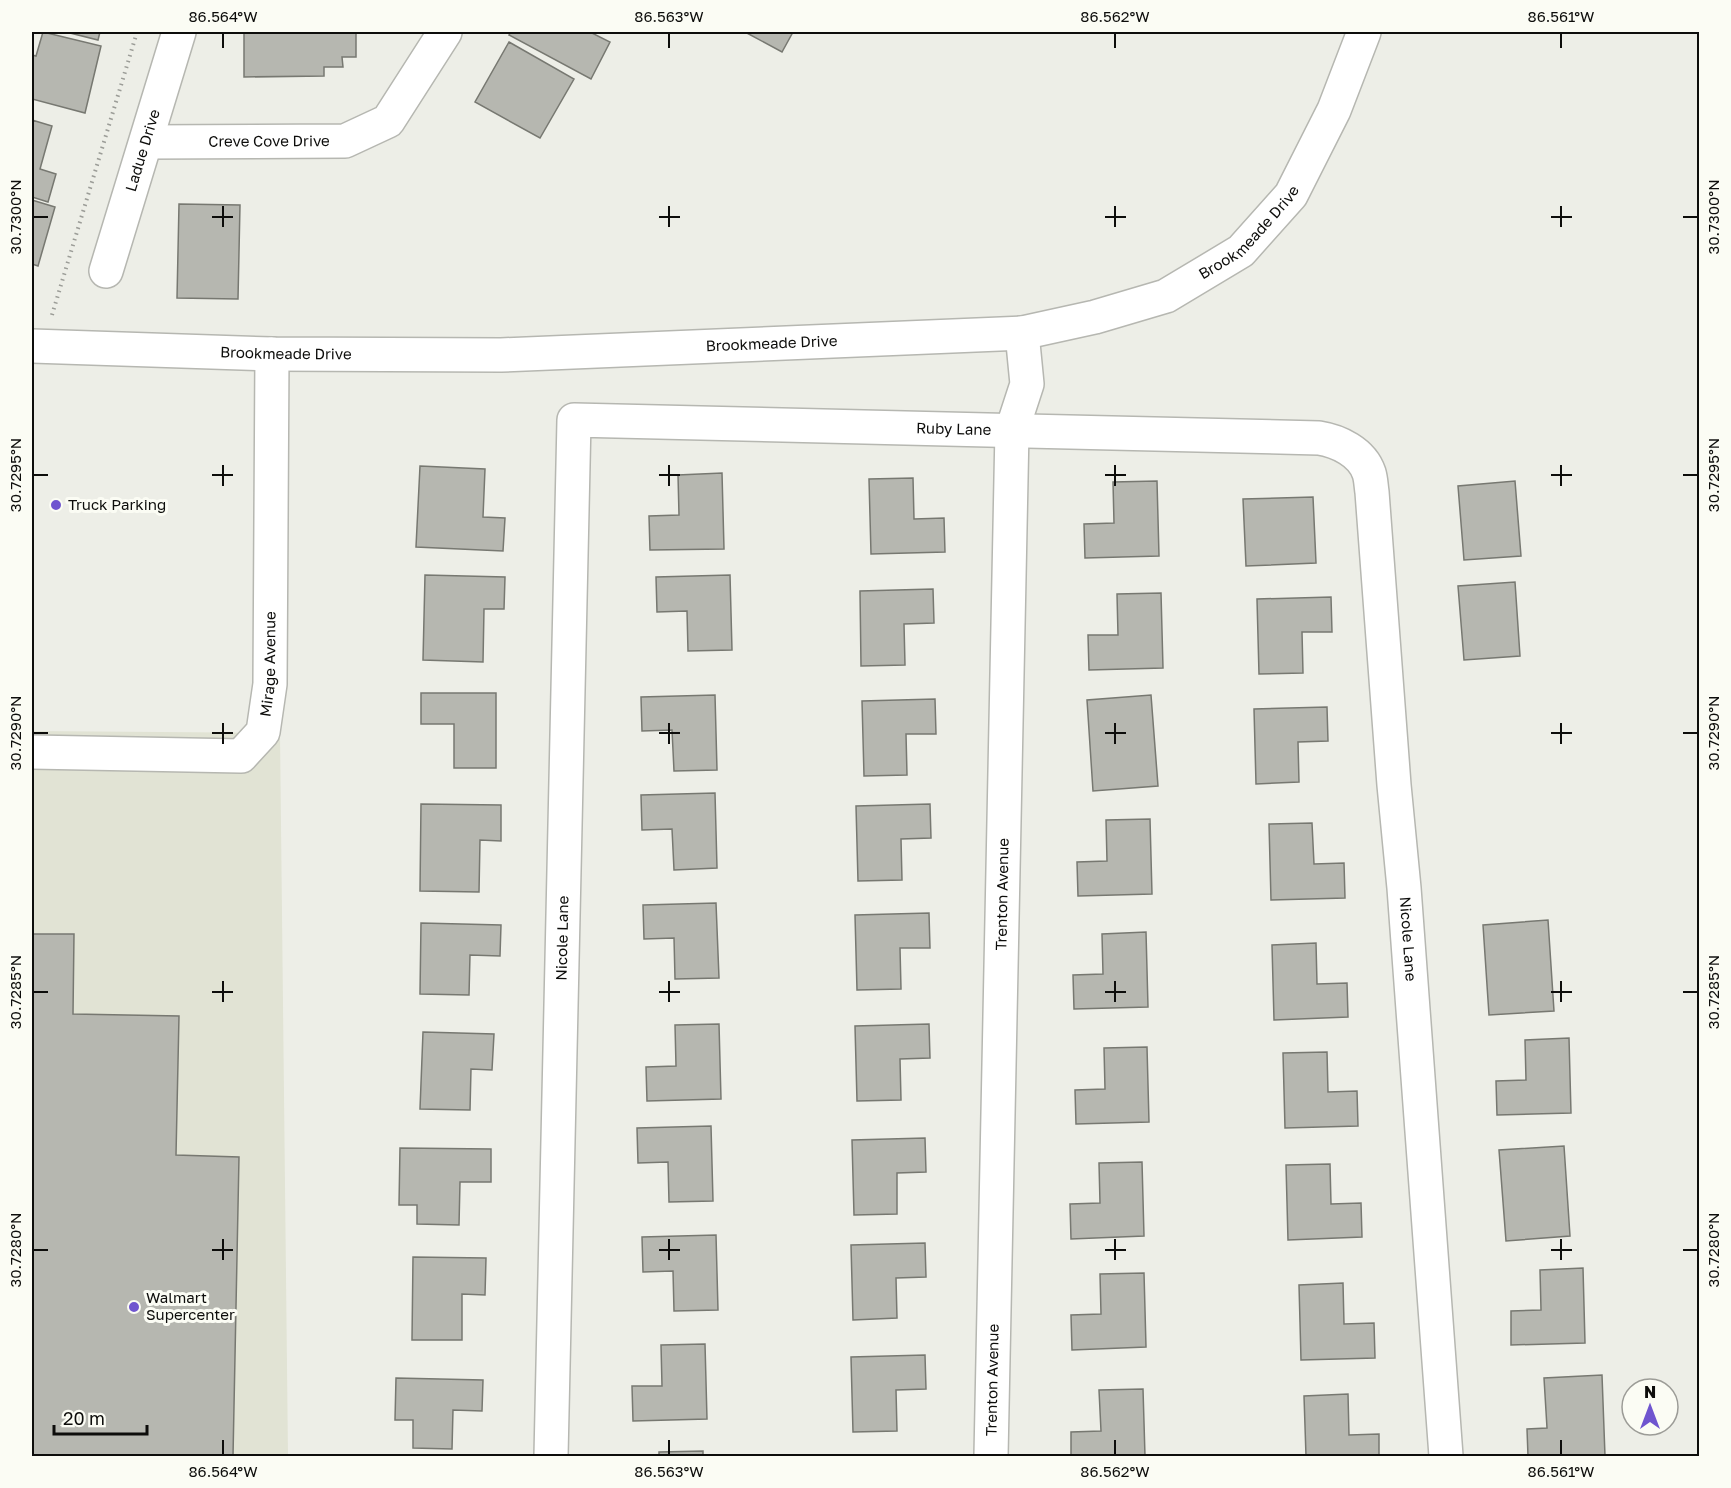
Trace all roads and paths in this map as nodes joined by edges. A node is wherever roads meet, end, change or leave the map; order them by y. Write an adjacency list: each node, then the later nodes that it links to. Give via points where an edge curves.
1 (137, 32): 8 (path)
2 (179, 32): 5 (street, Ladue Drive)
3 (445, 32): 5 (street, Creve Cove Drive, via 388,121 345,141)
4 (1364, 32): 7 (street, Brookmeade Drive, via 1334,110 1291,195 1241,250 1166,296)
5 (147, 142): 6 (street, Ladue Drive)
6 (106, 271)
7 (1022, 333): 9 (street, Brookmeade Drive, via 501,355); 11 (street, Trenton Avenue, via 1027,384)
8 (37, 346): 9 (street, Brookmeade Drive)
9 (272, 354): 13 (street, Mirage Avenue, via 270,684 263,732 241,756)
10 (574, 420): 11 (street, Ruby Lane); 14 (street, Nicole Lane)
11 (1012, 430): 12 (street, Ruby Lane); 15 (street, Trenton Avenue)
12 (1332, 440): 16 (street, Nicole Lane, via 1357,456 1369,471 1372,492)
13 (32, 752)
14 (550, 1456)
15 (991, 1456)
16 (1446, 1456)

